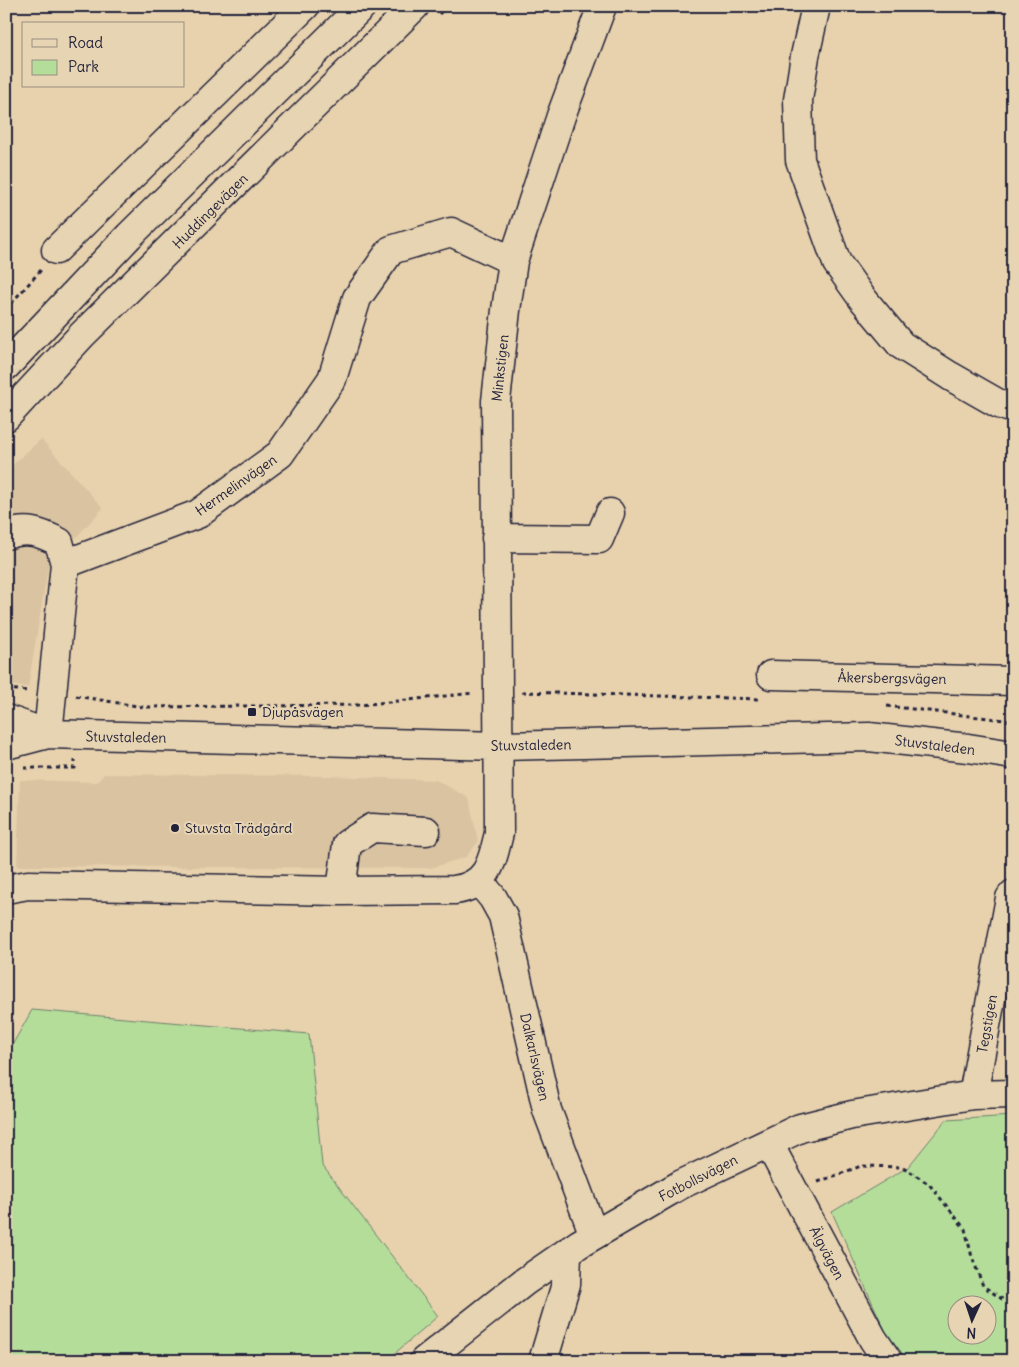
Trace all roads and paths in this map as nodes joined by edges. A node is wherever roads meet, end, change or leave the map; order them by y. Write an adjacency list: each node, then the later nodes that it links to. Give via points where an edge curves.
1 (305, 6): 6 (street)
2 (362, 6): 9 (street, via 129,236)
3 (415, 6): 11 (street, Huddingevägen, via 82,335)
4 (602, 6): 7 (street, Minkstigen)
5 (816, 6): 10 (street, via 798,100 800,160 837,263 901,345 999,404)
6 (56, 250): 8 (path)
7 (513, 261): 14 (street, Minkstigen, via 496,401); 15 (street, Hermelinvägen, via 451,232 391,250 357,298 332,379 280,454 198,514)
8 (6, 309)
9 (6, 366)
10 (1013, 408)
11 (6, 417)
12 (610, 513): 14 (street, via 599,539)
13 (6, 535): 15 (street, via 38,532 59,542)
14 (496, 538): 21 (street, Minkstigen)
15 (65, 564): 19 (street)
16 (771, 675): 17 (street, Åkersbergsvägen)
17 (1013, 681)
18 (6, 719): 19 (street, Stuvstaleden)
19 (48, 734): 20 (street, Stuvstaleden); 21 (street, Stuvstaleden)
20 (6, 745)
21 (499, 746): 22 (street, Stuvstaleden, via 869,737); 24 (street, via 499,833 487,871)
22 (1013, 755)
23 (426, 831): 26 (street, via 372,828 347,844)
24 (479, 881): 26 (street, via 468,888 454,890); 32 (street, Dalkarlsvägen, via 503,916 547,1110)
25 (6, 889): 26 (street, via 28,885)
26 (341, 891)
27 (1013, 894): 29 (street, Tegstigen)
28 (1013, 1094): 29 (street, Fotbollsvägen)
29 (973, 1095): 30 (street, Fotbollsvägen, via 827,1120 800,1128)
30 (769, 1144): 31 (street, Älgvägen); 32 (street, Fotbollsvägen, via 680,1185)
31 (794, 1193): 34 (path, via 861,1166 903,1167 929,1184 965,1229 983,1286 1006,1301); 37 (street, Älgvägen)
32 (594, 1235): 33 (street, Fotbollsvägen)
33 (567, 1252): 35 (street, Fotbollsvägen); 36 (street, via 566,1284)
34 (1013, 1300)
35 (424, 1361)
36 (544, 1361)
37 (888, 1361)

